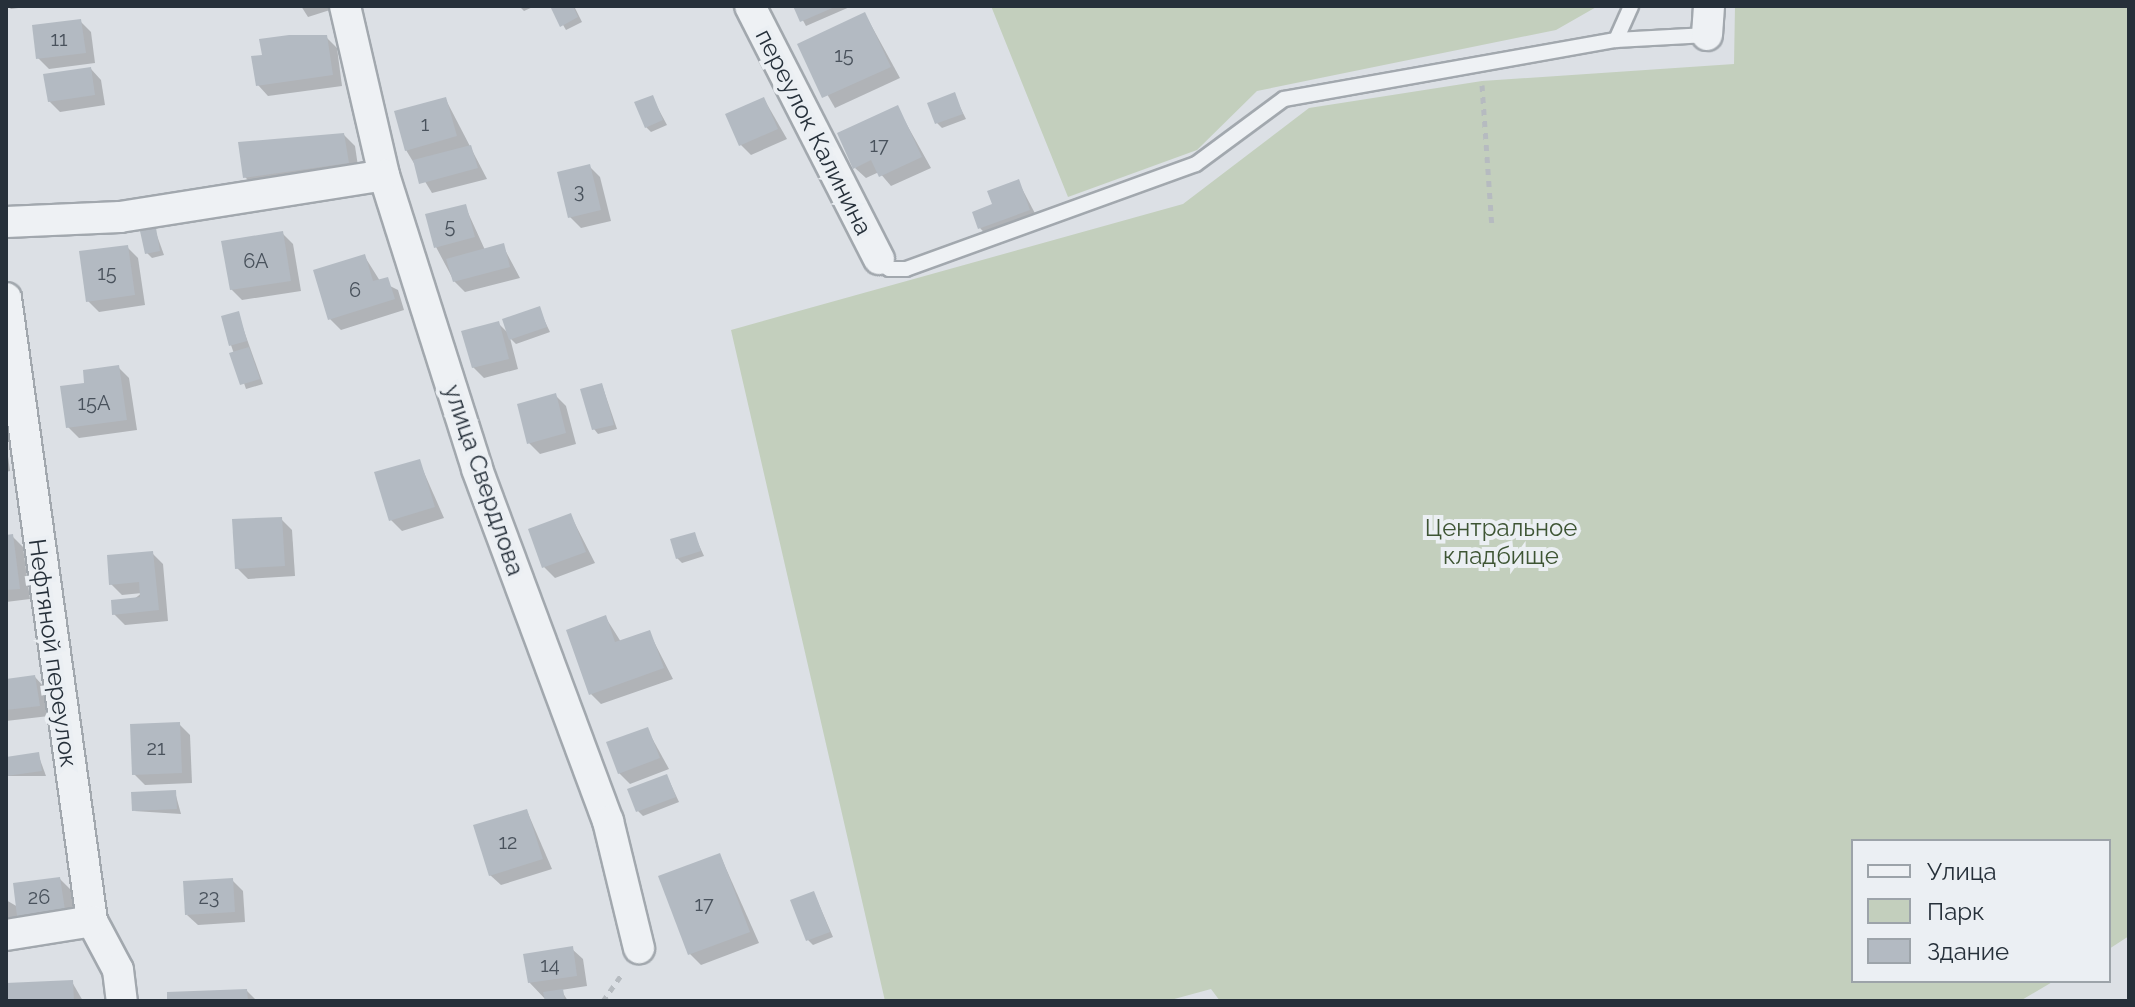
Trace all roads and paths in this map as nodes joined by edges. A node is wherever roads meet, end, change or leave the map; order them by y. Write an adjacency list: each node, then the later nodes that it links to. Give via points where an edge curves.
1 (345, 6): 7 (street, улица Свердлова)
2 (750, 6): 10 (street, переулок Калинина)
3 (1631, 6): 5 (lane)
4 (1708, 20): 5 (lane)
5 (1616, 40): 6 (lane)
6 (1481, 64): 9 (path); 10 (lane, via 1284,99 1196,164 906,269 889,269)
7 (384, 175): 8 (street, via 120,217); 14 (street, улица Свердлова, via 477,469 608,821)
8 (6, 222)
9 (1492, 228)
10 (879, 259)
11 (6, 298): 12 (street, Нефтяной переулок)
12 (92, 921): 13 (street); 15 (street, Нефтяной переулок, via 118,970)
13 (6, 935)
14 (639, 948)
15 (122, 1001)

